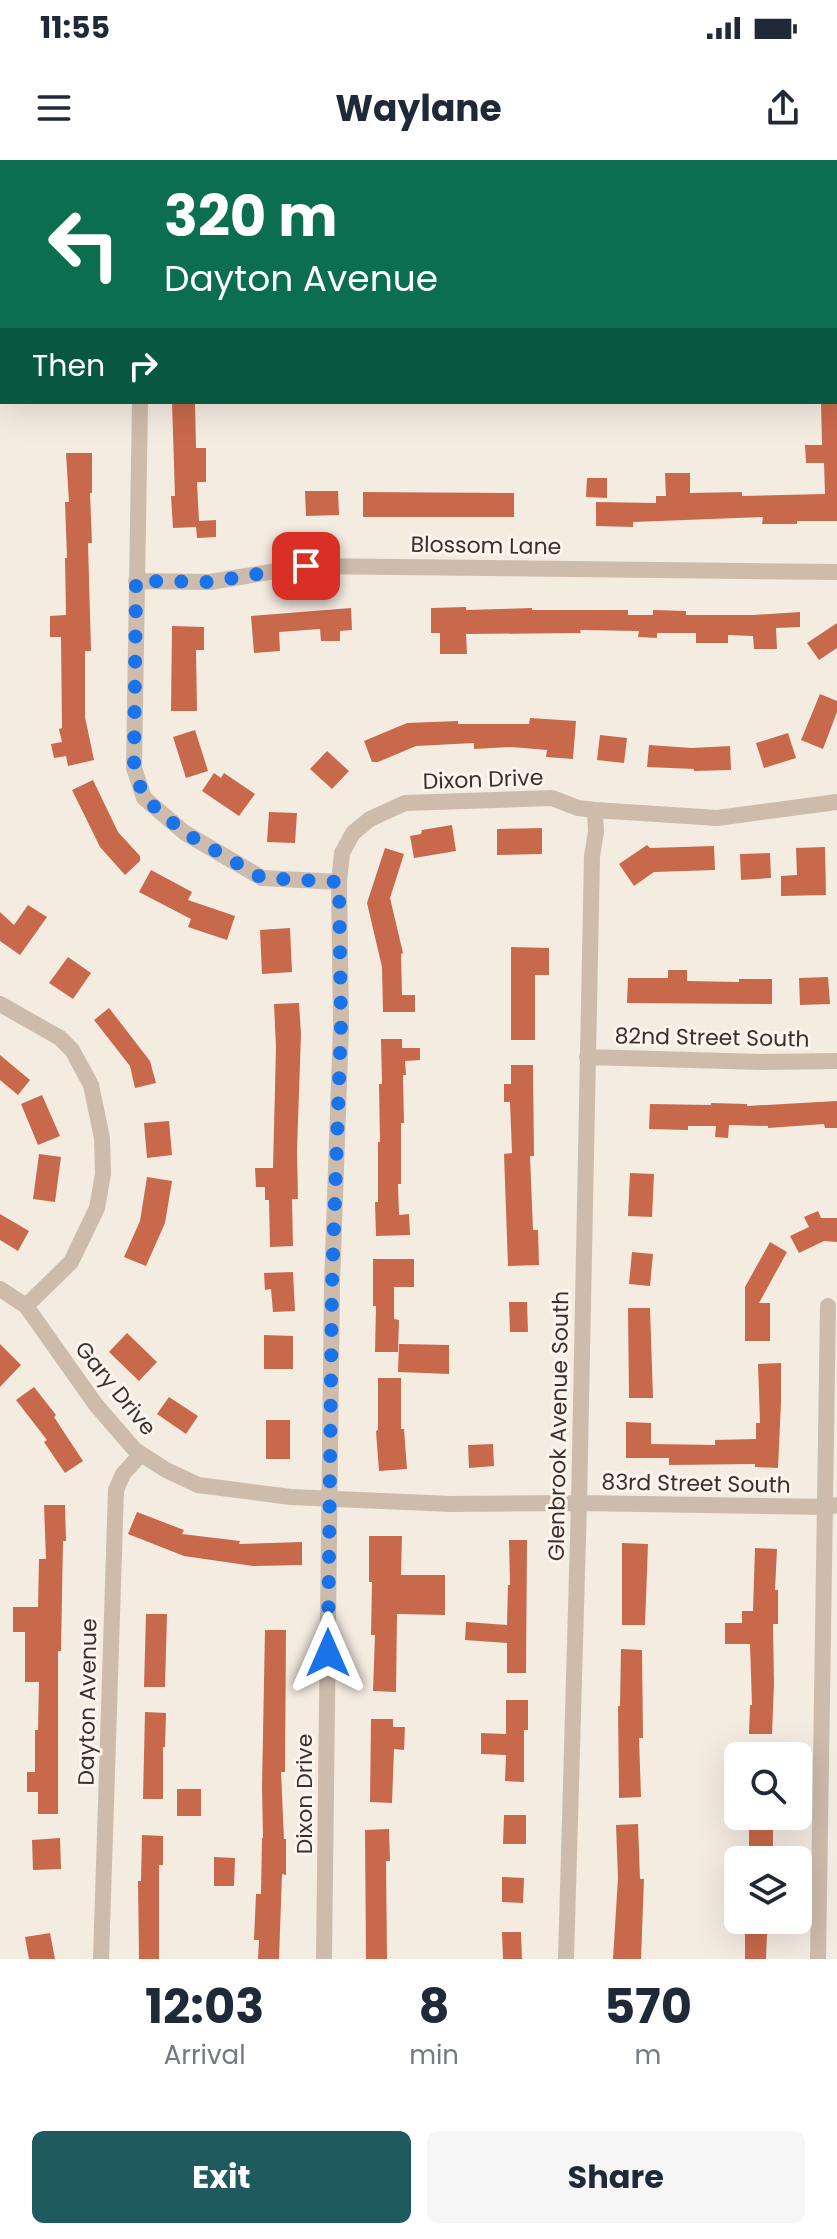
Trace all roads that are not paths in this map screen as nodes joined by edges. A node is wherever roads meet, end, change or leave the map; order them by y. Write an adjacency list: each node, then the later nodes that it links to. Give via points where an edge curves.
1 (140, 404): 3 (street)
2 (837, 572): 3 (street, Blossom Lane, via 306,566 210,582)
3 (136, 581): 6 (street, via 134,768 144,798 185,833 262,878)
4 (837, 802): 5 (street, Dixon Drive, via 717,818)
5 (595, 810): 6 (street, Dixon Drive, via 552,798 405,803 353,833 342,853); 8 (street, Glenbrook Avenue South)
6 (339, 882): 14 (street, Dixon Drive, via 341,1025)
7 (0, 1004): 11 (street, via 72,1050 91,1085 102,1138 97,1208 71,1262)
8 (587, 1057): 9 (street, 82nd Street South); 15 (street, Glenbrook Avenue South)
9 (837, 1061)
10 (0, 1289): 11 (street, Gary Drive)
11 (26, 1306): 13 (street, Gary Drive, via 96,1405)
12 (828, 1306): 17 (street)
13 (141, 1454): 14 (street, Gary Drive, via 198,1485); 18 (street, Dayton Avenue, via 116,1490)
14 (329, 1499): 16 (street, Gary Drive); 19 (street, Dixon Drive)
15 (579, 1503): 16 (street, 83rd Street South); 17 (street, 83rd Street South); 20 (street, Glenbrook Avenue South)
16 (506, 1504)
17 (831, 1506): 21 (street)
18 (101, 1959)
19 (324, 1959)
20 (566, 1959)
21 (818, 1959)

